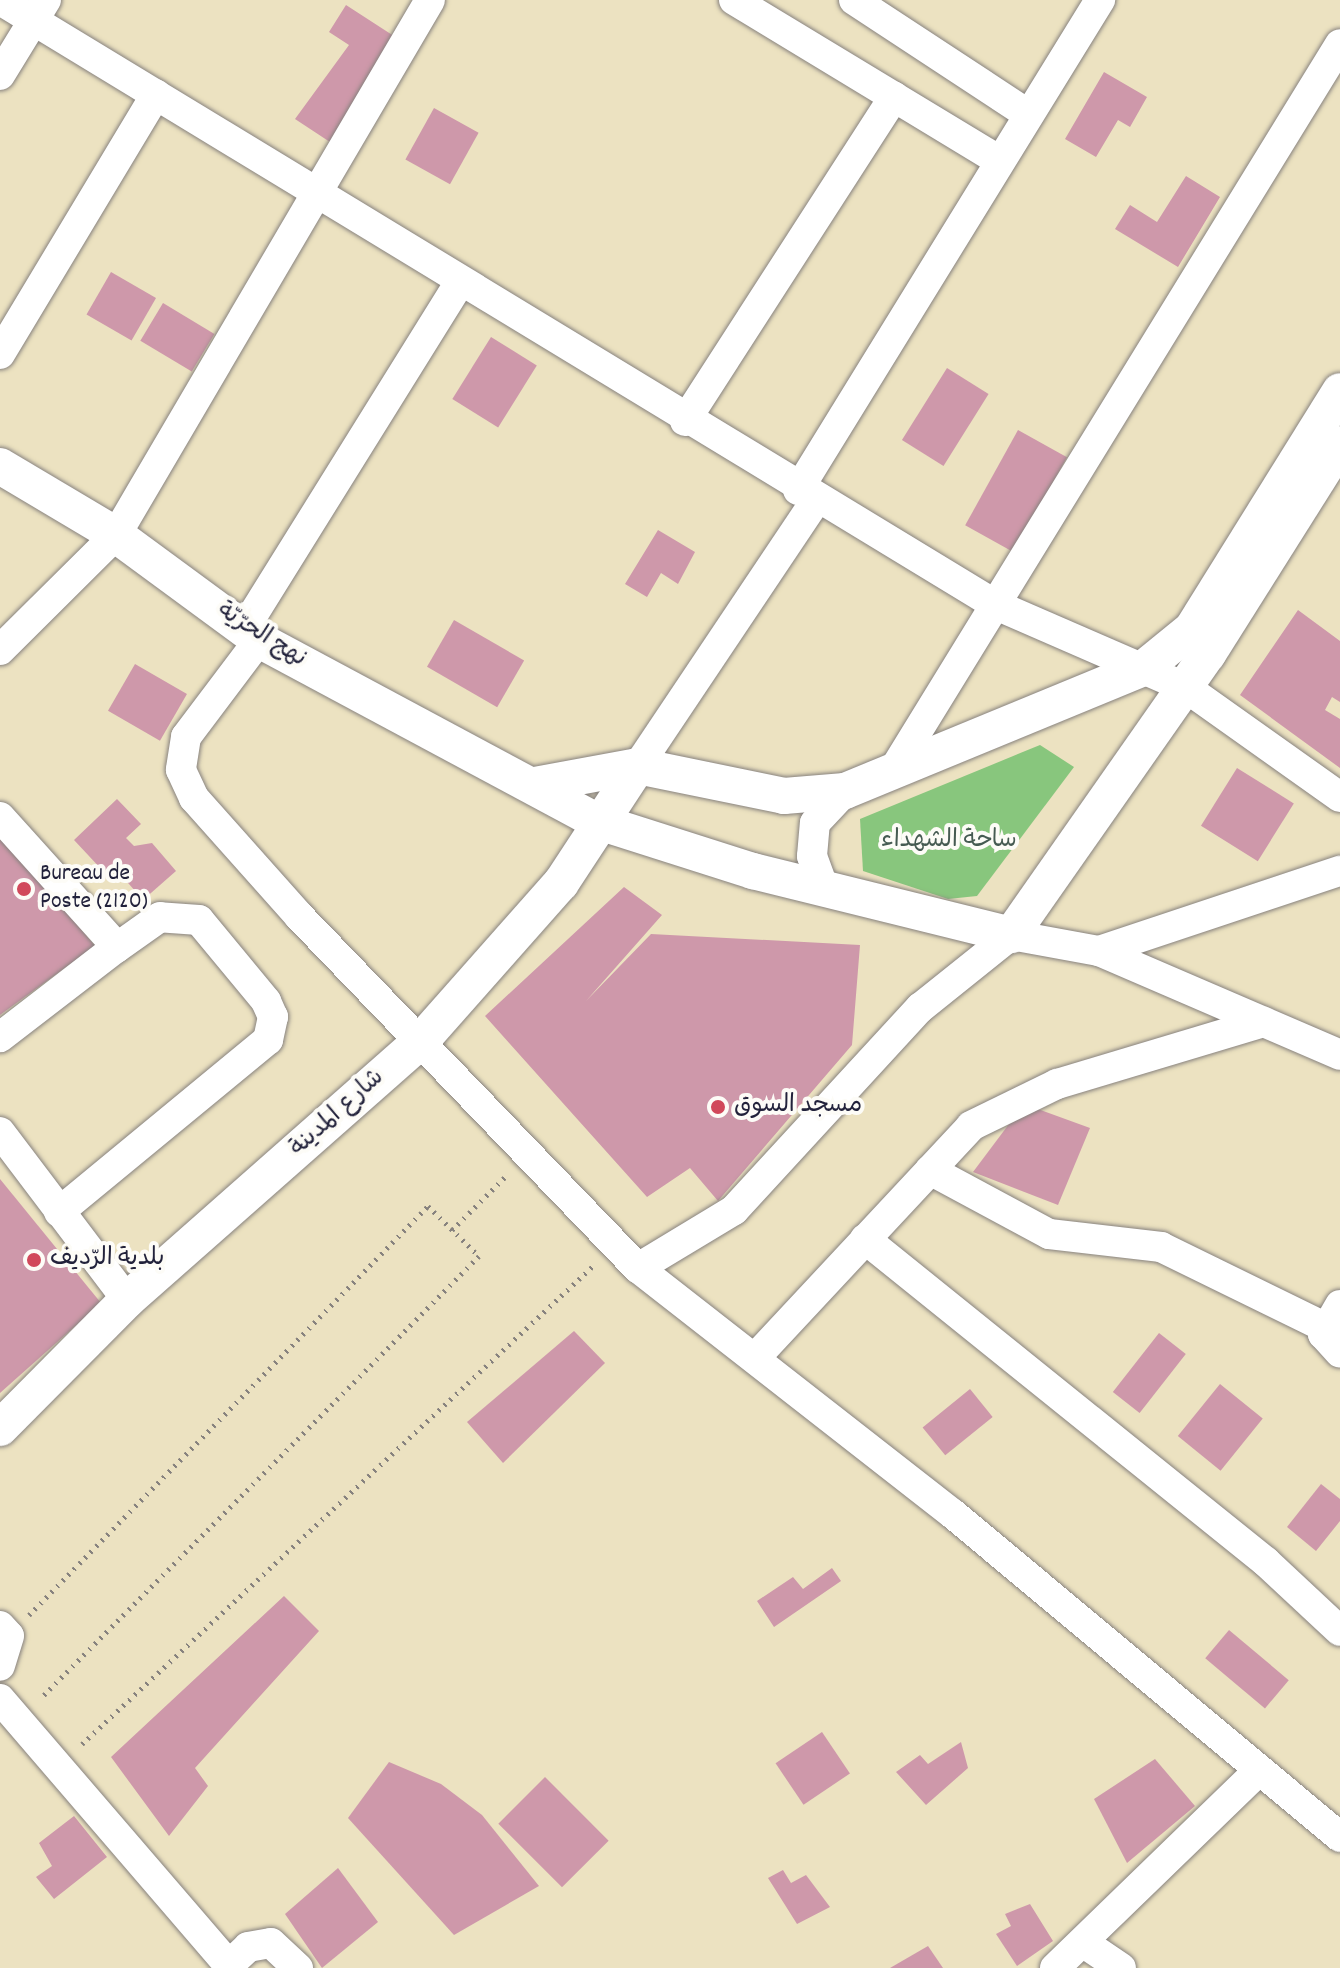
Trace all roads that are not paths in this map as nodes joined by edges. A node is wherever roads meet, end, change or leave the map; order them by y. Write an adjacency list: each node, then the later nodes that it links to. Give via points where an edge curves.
1 (0, 0): 6 (street)
2 (430, 0): 13 (street)
3 (854, 0): 11 (street)
4 (1100, 0): 11 (street)
5 (740, 1): 10 (street)
6 (40, 10): 8 (street); 9 (street)
7 (1340, 44): 22 (street)
8 (0, 75)
9 (156, 94): 13 (street); 15 (street)
10 (894, 97): 12 (street); 17 (street)
11 (1029, 115): 12 (street)
12 (1000, 161): 20 (street)
13 (315, 194): 14 (street); 21 (street)
14 (460, 282): 17 (street); 23 (street)
15 (0, 354)
16 (1340, 391): 25 (street, via 1192,629)
17 (685, 421): 20 (street)
18 (1340, 444): 26 (street)
19 (0, 466): 21 (street, نهج الحرّيّة)
20 (807, 494): 22 (street); 27 (street)
21 (116, 535): 23 (street, نهج الحرّيّة); 24 (street)
22 (996, 605): 25 (street); 28 (street)
23 (252, 635): 29 (street, نهج الحرّيّة); 41 (street, via 186,737 184,783 299,916)
24 (3, 640)
25 (1144, 668): 26 (street); 28 (street)
26 (1185, 687): 31 (street); 36 (street)
27 (638, 766): 29 (street); 30 (street, via 784,796); 33 (street, شارع المدينة)
28 (893, 771): 30 (street)
29 (535, 785): 33 (street, نهج الحرّيّة)
30 (845, 791): 35 (street, via 815,823 812,856)
31 (1340, 797)
32 (0, 817): 37 (street)
33 (596, 821): 35 (street, نهج الحرّيّة); 41 (street, شارع المدينة, via 561,883)
34 (1340, 871): 38 (street)
35 (824, 889): 36 (street, نهج الحرّيّة)
36 (1011, 935): 38 (street); 47 (street, via 920,1008 734,1210)
37 (115, 949): 40 (street); 45 (street, via 160,917 199,920 266,1001 273,1017 268,1040)
38 (1099, 951): 39 (street)
39 (1252, 1016): 42 (street); 44 (street, via 1033,1095 971,1126)
40 (0, 1037)
41 (421, 1041): 47 (street); 48 (street, شارع المدينة)
42 (1340, 1055)
43 (0, 1132): 45 (street)
44 (930, 1170): 46 (street); 49 (street, via 1049,1234 1161,1247)
45 (59, 1212): 48 (street)
46 (865, 1239): 50 (street); 54 (street, via 1266,1562)
47 (645, 1273): 50 (street)
48 (127, 1300): 52 (street, شارع المدينة)
49 (1332, 1316): 51 (street, via 1325,1342)
50 (746, 1351): 57 (street, via 1130,1657)
51 (1340, 1353)
52 (0, 1428)
53 (4, 1631): 55 (street)
54 (1340, 1631)
55 (0, 1666)
56 (9, 1710): 60 (street, via 54,1769)
57 (1259, 1770): 58 (street); 59 (street)
58 (1340, 1837)
59 (1087, 1945): 62 (street); 63 (street)
60 (225, 1963): 61 (street, via 259,1943 282,1949)
61 (298, 1968)
62 (1055, 1968)
63 (1121, 1968)

